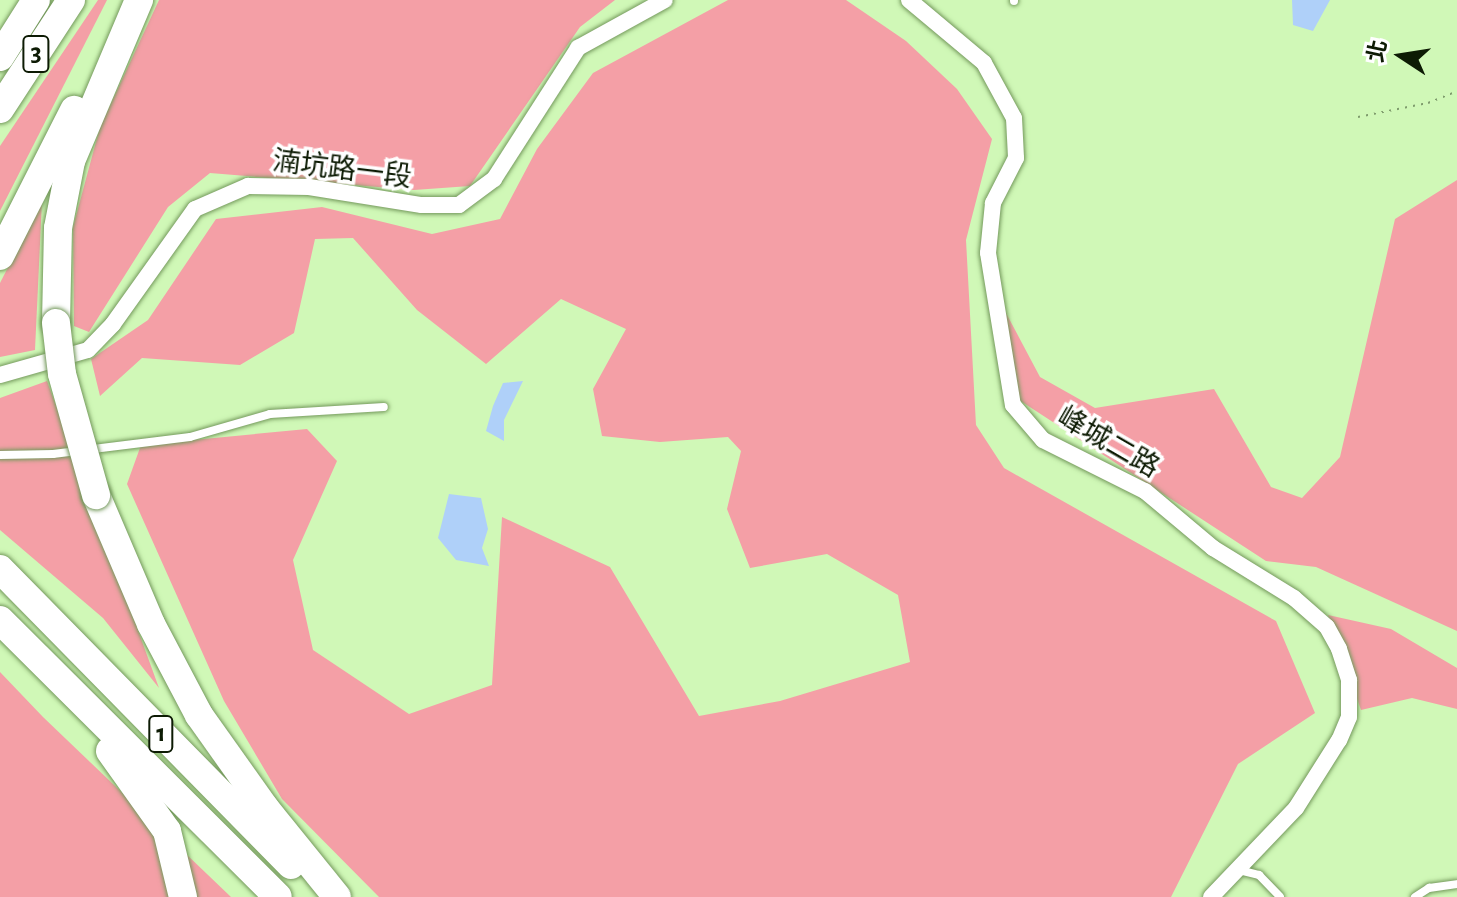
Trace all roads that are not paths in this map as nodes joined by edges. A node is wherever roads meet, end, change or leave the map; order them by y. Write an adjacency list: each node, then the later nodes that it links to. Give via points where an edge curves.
1 (36, 0): 7 (highway, 3)
2 (71, 0): 8 (highway, 3)
3 (131, 0): 9 (highway)
4 (139, 0): 21 (highway, bridge, via 71,161 58,228 56,323 62,374 96,495 151,624 199,715)
5 (665, 0): 10 (street, 湳坑路一段, via 578,48 494,179 459,205 422,205 309,187 248,186 195,209 113,324 88,350)
6 (909, 0): 16 (street, 峰城二路, via 984,63 1018,133 1016,158 993,203 988,253 1013,405 1043,440 1145,491 1213,548 1294,598 1327,627 1339,649 1349,680 1349,717 1339,740 1296,808)
7 (0, 57)
8 (0, 109)
9 (0, 256)
10 (0, 375)
11 (384, 407): 12 (lane, via 270,414 190,437 53,454)
12 (0, 455)
13 (0, 569): 20 (highway, 1)
14 (0, 620): 15 (highway, 1)
15 (25, 646): 18 (highway, via 146,796 173,846); 19 (highway, 1)
16 (1234, 869): 22 (street, 峰城二路); 23 (lane, via 1259,875)
17 (1457, 884): 24 (lane, via 1429,888)
18 (183, 897)
19 (278, 897)
20 (323, 897)
21 (337, 897)
22 (1211, 897)
23 (1280, 897)
24 (1415, 897)

